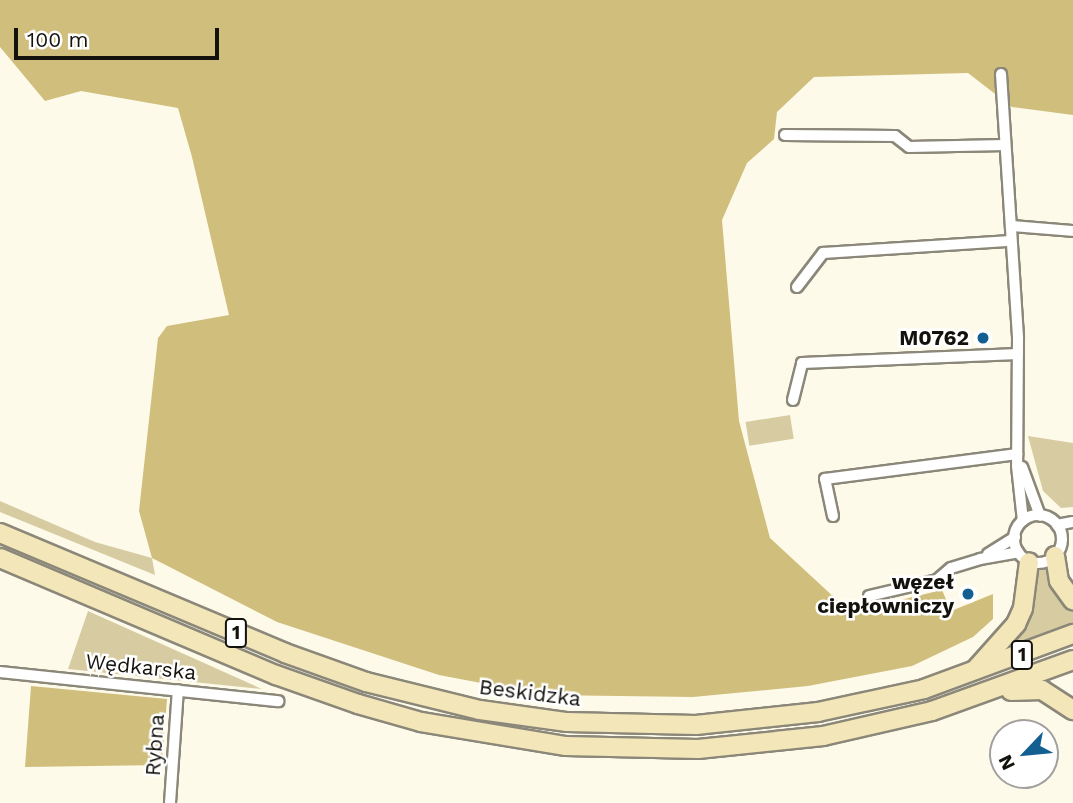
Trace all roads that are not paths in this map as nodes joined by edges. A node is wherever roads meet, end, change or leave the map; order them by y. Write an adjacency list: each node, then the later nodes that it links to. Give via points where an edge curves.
1 (1001, 74): 3 (street)
2 (785, 135): 3 (street, via 895,136 909,147)
3 (1005, 145): 4 (street)
4 (1011, 226): 5 (street); 6 (street)
5 (1073, 231)
6 (1012, 241): 7 (street, via 822,253); 8 (street)
7 (797, 288)
8 (1018, 354): 9 (street, via 802,363); 10 (street)
9 (793, 400)
10 (1017, 454): 11 (street, via 825,479); 12 (street); 13 (street)
11 (833, 516)
12 (1041, 516): 13 (street); 15 (street)
13 (1023, 521): 17 (street)
14 (1073, 522): 15 (street)
15 (1057, 525): 18 (street)
16 (0, 533): 27 (main road, Beskidzka / 1, via 285,653 366,682 425,699 523,717 630,725 758,721 873,701)
17 (1015, 537): 19 (street); 21 (street)
18 (1063, 545): 19 (street, via 1043,563); 23 (main road, via 1059,581)
19 (1024, 557): 21 (street); 27 (main road, via 1023,608 1016,624)
20 (0, 558): 29 (main road, 1, via 275,675 421,722 520,741 629,750 760,745 879,725)
21 (980, 559): 22 (street, via 951,568 937,580)
22 (869, 597)
23 (1073, 600)
24 (1073, 634): 27 (main road, Beskidzka / 1)
25 (1073, 660): 29 (main road, 1)
26 (0, 672): 28 (street, Wędkarska)
27 (970, 674)
28 (178, 690): 30 (street, Wędkarska); 32 (street, Rybna)
29 (980, 696): 31 (main road, via 1042,690)
30 (278, 701)
31 (1073, 710)
32 (170, 803)

